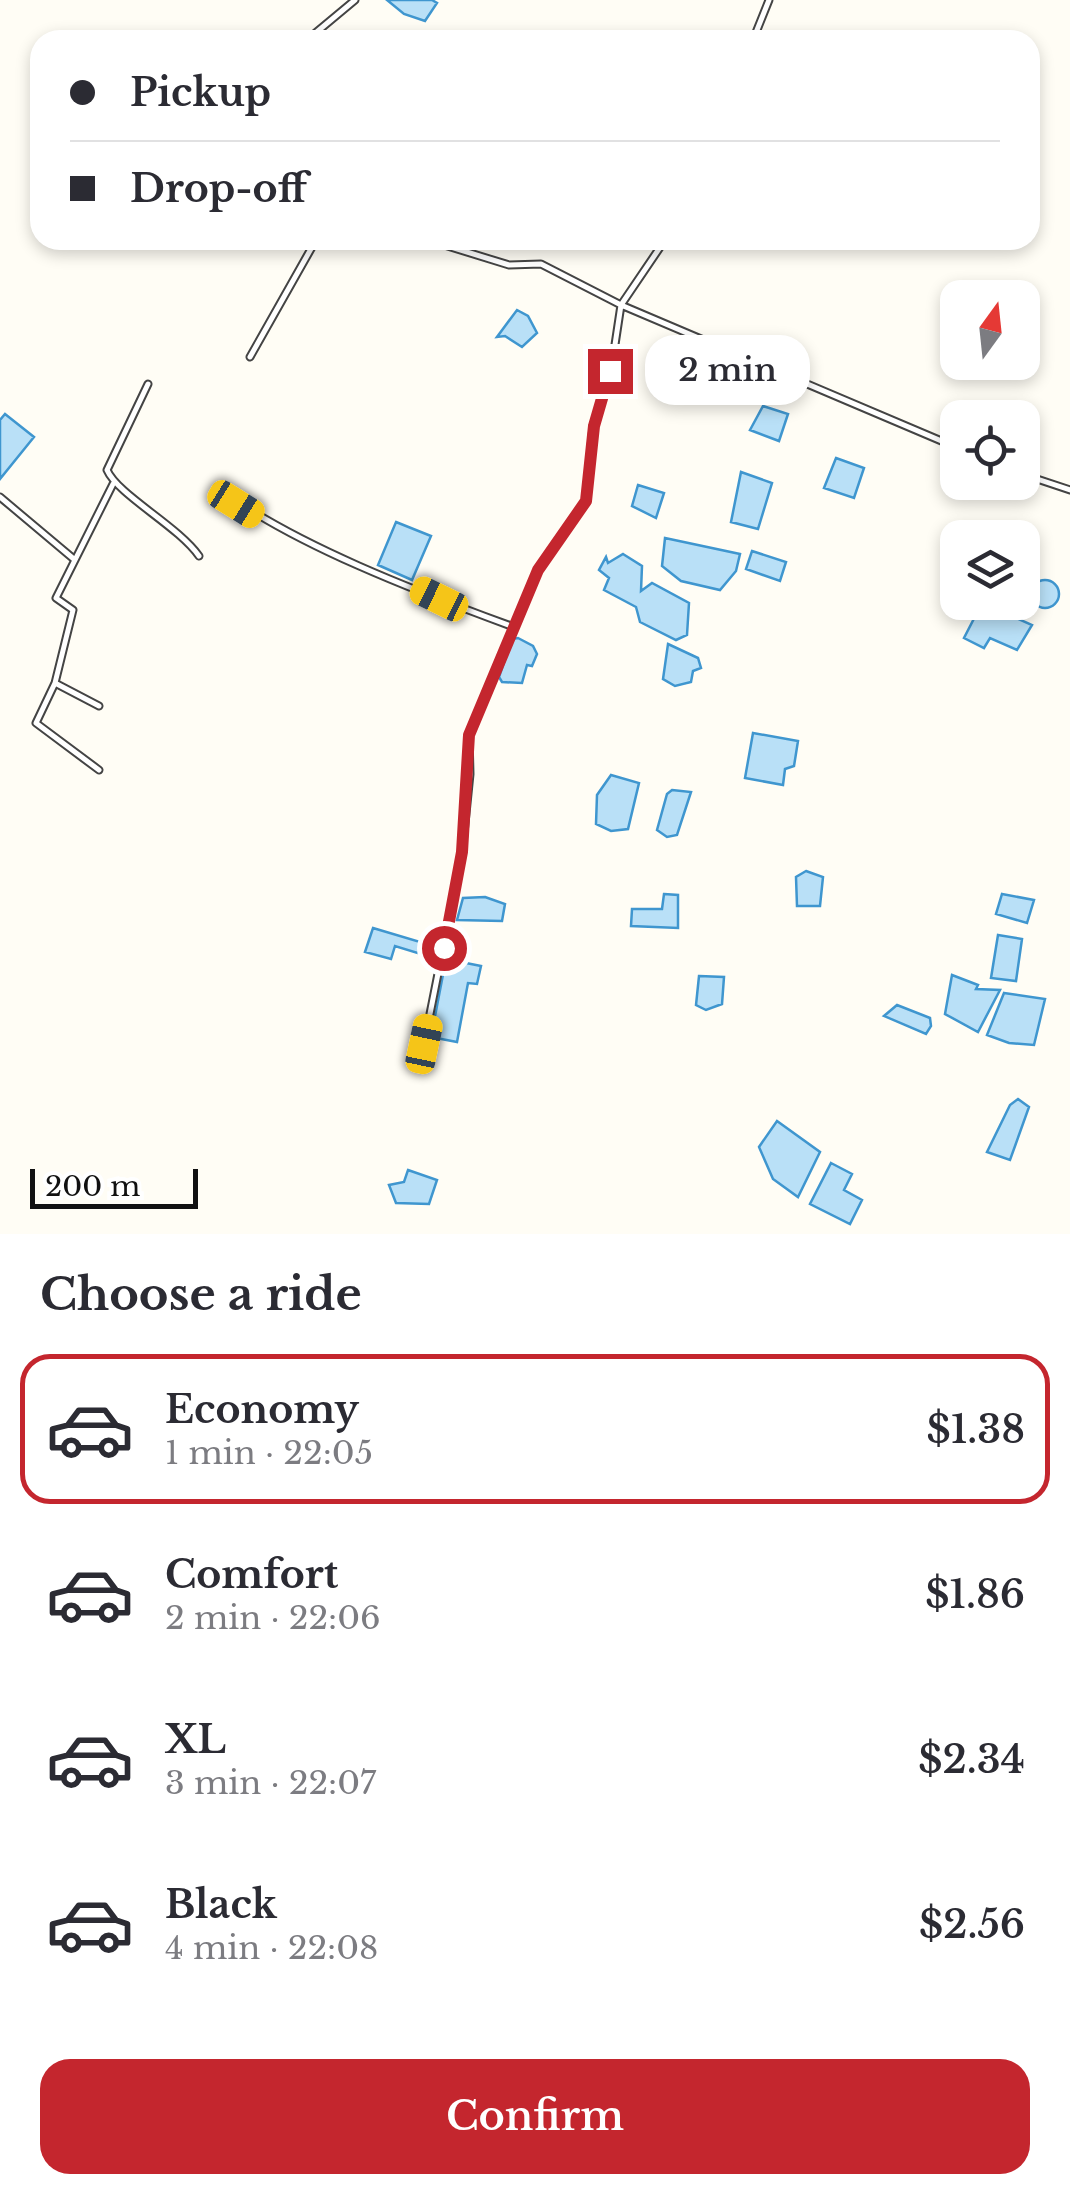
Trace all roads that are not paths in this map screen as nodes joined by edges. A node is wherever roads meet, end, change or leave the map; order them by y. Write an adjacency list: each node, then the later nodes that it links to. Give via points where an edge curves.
1 (354, 0): 3 (street)
2 (769, 0): 4 (street)
3 (318, 30)
4 (757, 30)
5 (310, 250): 9 (street)
6 (460, 250): 8 (street, via 509,265 542,264)
7 (659, 250): 8 (street)
8 (622, 305): 11 (street); 19 (street, via 594,426 586,501 538,570)
9 (250, 357)
10 (148, 384): 13 (street, via 111,457)
11 (940, 440)
12 (1040, 480): 15 (street)
13 (113, 484): 17 (street, via 185,536); 18 (street)
14 (218, 487): 19 (street, via 253,514)
15 (1070, 490)
16 (0, 497): 18 (street)
17 (200, 556)
18 (75, 560): 20 (street, via 56,598 73,610)
19 (512, 626): 23 (street, via 469,735 462,852)
20 (55, 683): 21 (street); 22 (street, via 36,724)
21 (100, 706)
22 (99, 770)
23 (424, 1044)

